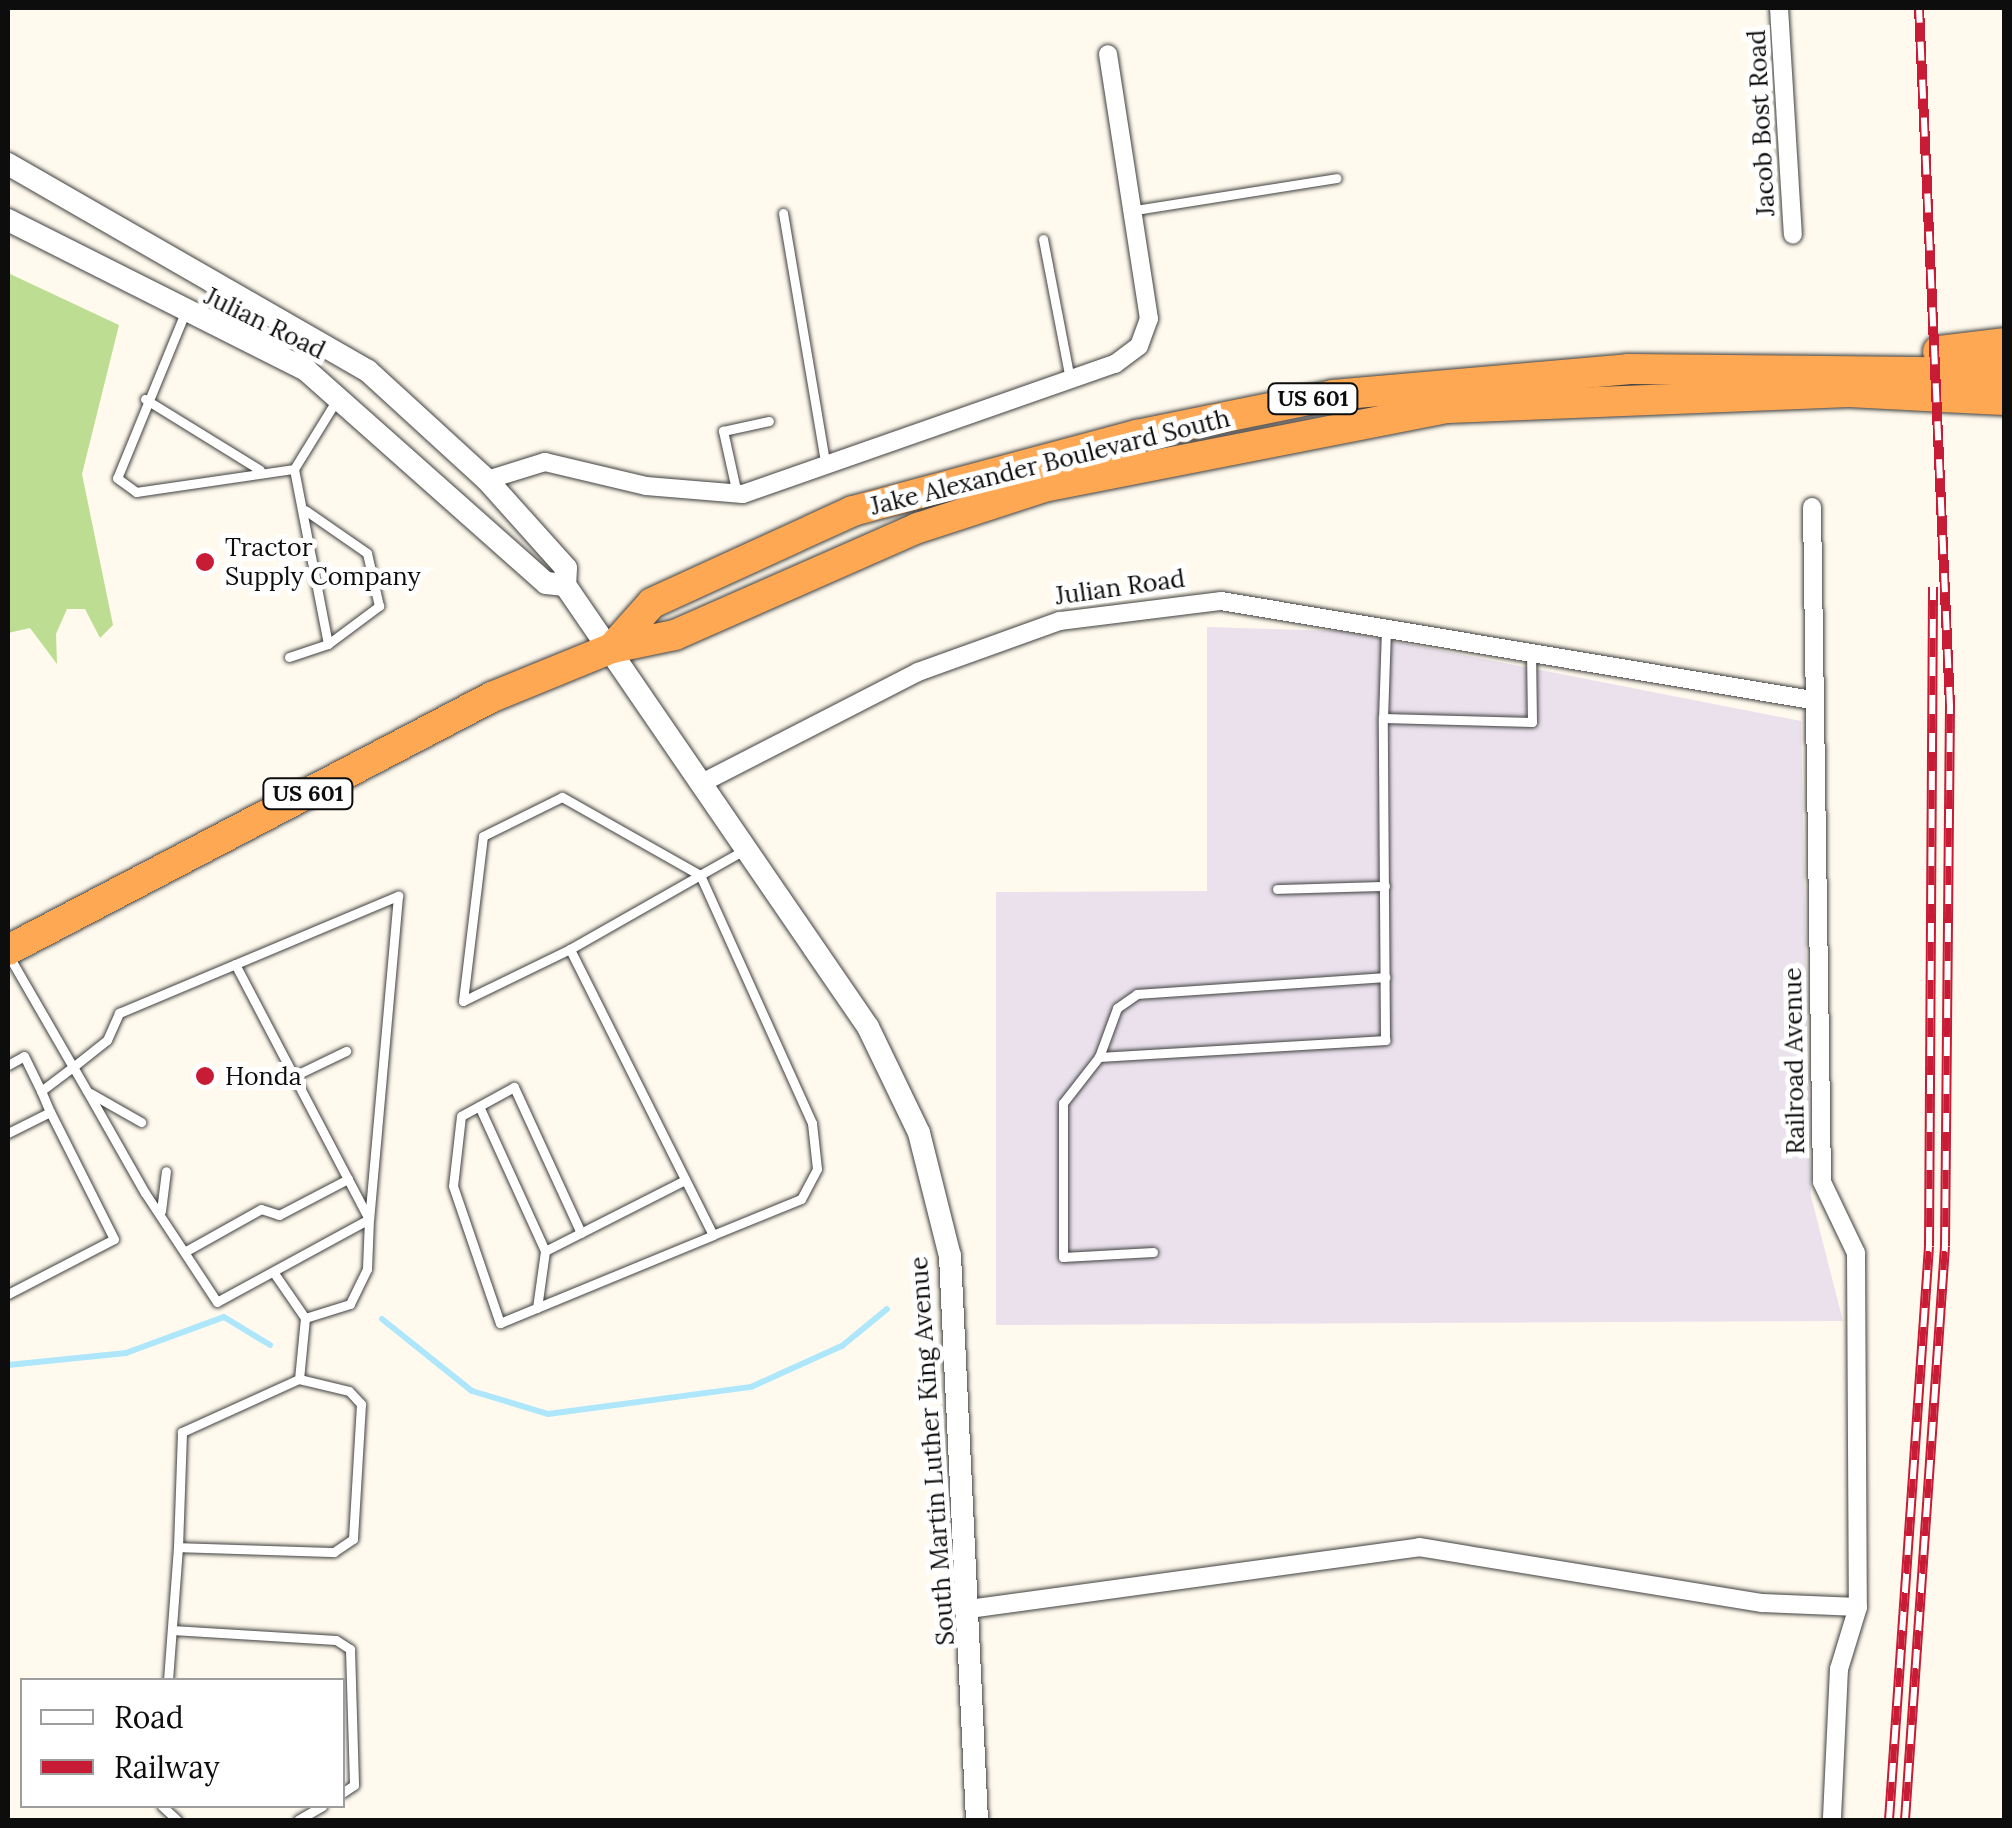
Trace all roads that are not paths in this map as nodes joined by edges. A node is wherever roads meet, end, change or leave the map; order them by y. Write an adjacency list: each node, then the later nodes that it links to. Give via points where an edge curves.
1 (1779, 8): 8 (street, Jacob Bost Road)
2 (1108, 54): 5 (street)
3 (10, 166): 22 (street, Julian Road, via 368,372)
4 (1336, 178): 5 (lane)
5 (1135, 210): 14 (street, via 1149,319 1139,346)
6 (782, 213): 19 (lane)
7 (8, 220): 10 (street, Julian Road)
8 (1793, 235)
9 (1043, 239): 14 (lane)
10 (184, 315): 15 (street, Julian Road); 16 (lane)
11 (2004, 344): 12 (highway)
12 (1628, 369): 13 (highway, Jake Alexander Boulevard South / US 601); 29 (highway, Jake Alexander Boulevard South / US 601, via 1333,395 968,479 853,511 755,552 652,602)
13 (2004, 373)
14 (1070, 379): 19 (street)
15 (341, 395): 20 (lane); 26 (street, Julian Road, via 546,583)
16 (145, 399): 21 (lane); 21 (lane, via 116,464 125,486 136,492)
17 (2004, 400): 29 (highway, Jake Alexander Boulevard South / US 601, via 1651,395 1448,408 1302,430 1044,487 818,567 675,635)
18 (770, 421): 23 (lane, via 723,431)
19 (826, 462): 23 (street)
20 (294, 469): 21 (lane); 25 (lane)
21 (260, 470)
22 (487, 480): 23 (street, via 545,462 646,486); 26 (street, Julian Road, via 544,538 566,568)
23 (737, 494)
24 (1812, 507): 32 (street, Railroad Avenue)
25 (305, 510): 28 (lane); 28 (lane, via 367,553 379,606)
26 (565, 585): 29 (street, Julian Road)
27 (1386, 629): 30 (street, Julian Road); 33 (lane); 34 (street, Julian Road, via 1221,601 1060,621 918,672)
28 (328, 644): 31 (lane)
29 (612, 648): 34 (street, Julian Road); 40 (highway, Jake Alexander Boulevard South / US 601, via 492,697)
30 (1531, 653): 32 (street, Julian Road); 33 (lane, via 1532,722)
31 (288, 656)
32 (1812, 700): 70 (street, Railroad Avenue, via 1822,1182 1856,1253)
33 (1384, 718): 37 (lane)
34 (704, 782): 35 (street, South Martin Luther King Avenue)
35 (748, 848): 36 (lane); 71 (street, South Martin Luther King Avenue, via 868,1027 919,1133 950,1256)
36 (700, 875): 39 (lane); 39 (lane, via 562,797 483,836 463,1000); 60 (lane, via 812,1123 817,1168 801,1198)
37 (1384, 886): 38 (lane); 42 (lane)
38 (1277, 889)
39 (570, 949): 56 (lane)
40 (8, 952): 46 (lane)
41 (235, 964): 46 (lane, via 119,1013 108,1040); 47 (lane); 58 (lane, via 398,896)
42 (1385, 977): 44 (lane, via 1137,994 1118,1008); 44 (lane, via 1386,1040)
43 (346, 1051): 47 (lane)
44 (1100, 1056): 63 (lane, via 1063,1103 1063,1257)
45 (8, 1065): 48 (lane, via 24,1056)
46 (73, 1068): 48 (lane); 49 (lane)
47 (294, 1076): 55 (lane)
48 (41, 1091): 51 (lane)
49 (87, 1092): 52 (lane); 57 (lane)
50 (479, 1106): 59 (lane, via 514,1087); 62 (lane); 66 (lane, via 462,1116 453,1186 500,1322)
51 (50, 1112): 53 (lane); 65 (lane, via 114,1240)
52 (141, 1122)
53 (8, 1133)
54 (166, 1170): 57 (lane)
55 (348, 1180): 58 (lane); 61 (lane, via 279,1215 261,1209)
56 (686, 1180): 59 (lane); 60 (lane)
57 (162, 1212): 61 (lane)
58 (369, 1219): 64 (lane); 67 (lane, via 367,1269 350,1304)
59 (581, 1233): 62 (lane)
60 (713, 1235): 66 (lane)
61 (186, 1251): 64 (lane, via 217,1302)
62 (545, 1251): 66 (lane)
63 (1152, 1252)
64 (274, 1273): 67 (lane)
65 (8, 1294)
66 (538, 1308)
67 (305, 1318): 68 (lane)
68 (299, 1379): 69 (lane, via 182,1432); 69 (lane, via 349,1391 361,1404 346,1549)
69 (178, 1547): 72 (lane)
70 (1858, 1607): 71 (street, via 1762,1603 1420,1547); 76 (street, Railroad Avenue, via 1840,1669)
71 (970, 1610): 75 (street, South Martin Luther King Avenue)
72 (172, 1630): 73 (lane); 74 (lane, via 336,1640 350,1649 354,1786)
73 (168, 1678)
74 (345, 1791)
75 (977, 1820)
76 (1832, 1820)

